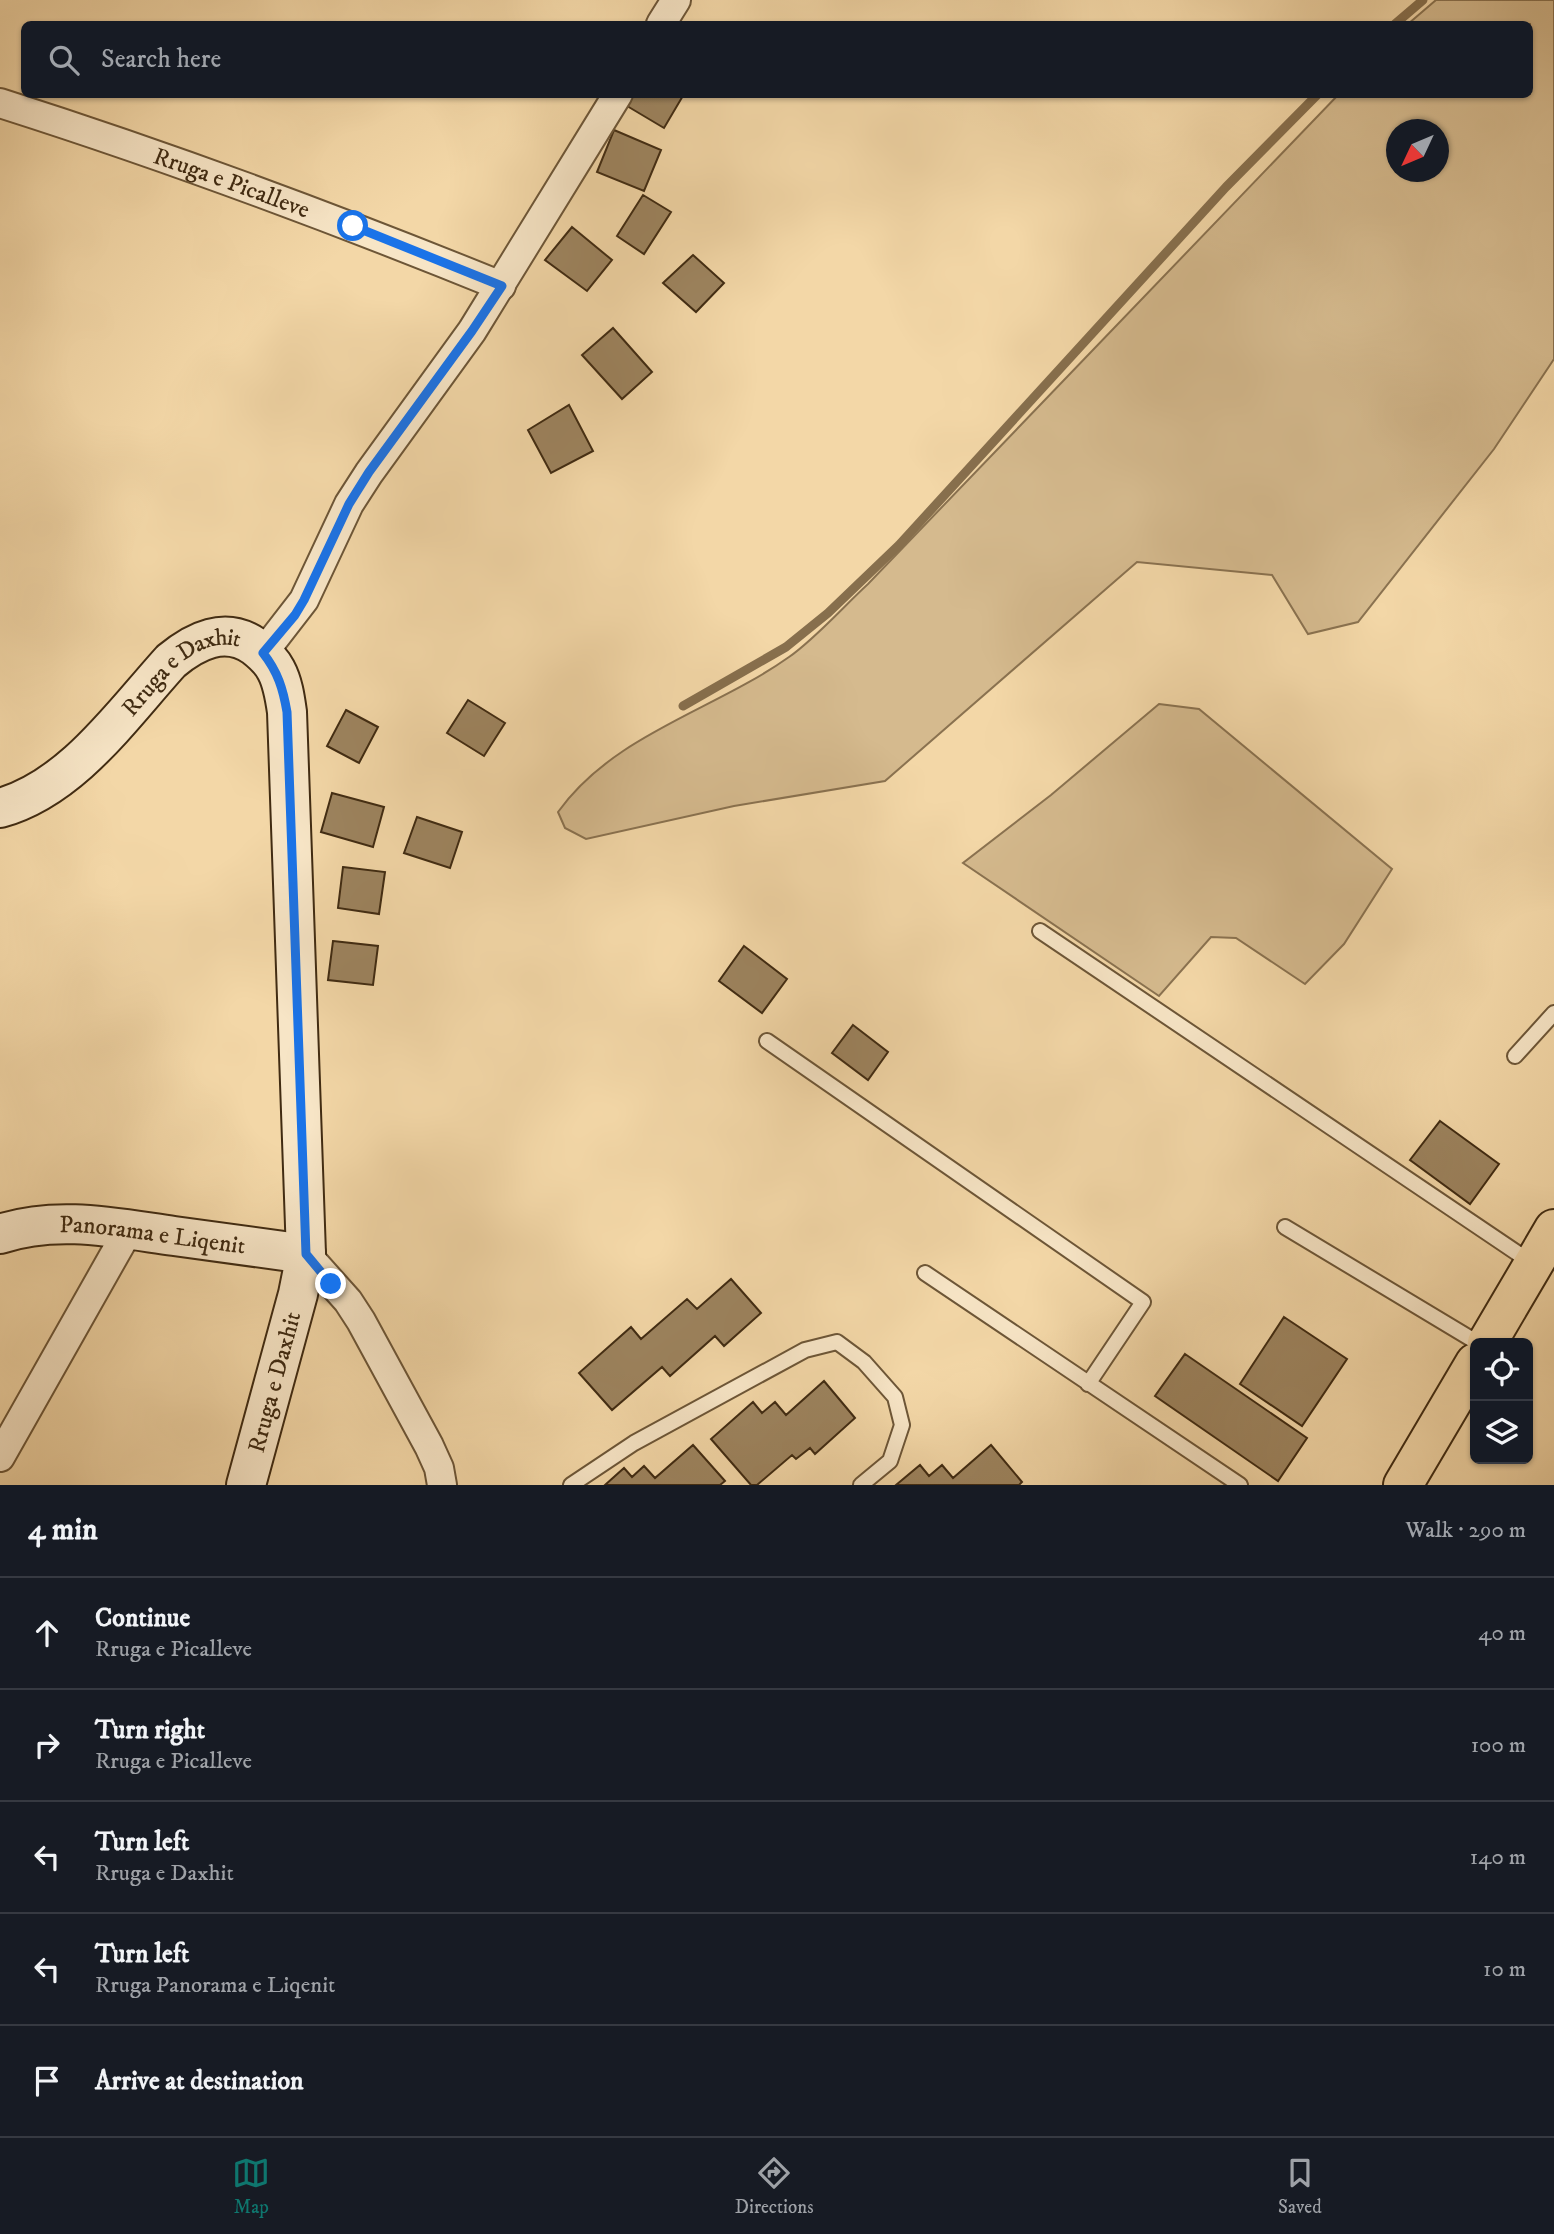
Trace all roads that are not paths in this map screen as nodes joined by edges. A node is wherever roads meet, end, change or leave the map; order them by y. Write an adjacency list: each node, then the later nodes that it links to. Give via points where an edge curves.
1 (676, 0): 2 (street)
2 (663, 21)
3 (616, 98): 5 (street)
4 (0, 103): 5 (street, Rruga e Picalleve, via 340,221)
5 (502, 286): 6 (street, via 369,472 304,600)
6 (263, 653): 7 (street, Rruga e Daxhit, via 246,641 226,636 188,648 82,760 31,797); 16 (street, Rruga e Daxhit, via 275,668 287,712)
7 (0, 808)
8 (1040, 931): 17 (lane)
9 (1554, 1013): 11 (lane)
10 (767, 1041): 22 (lane, via 1143,1302)
11 (1515, 1056)
12 (1285, 1227): 19 (lane)
13 (129, 1229): 15 (street, Panorama e Liqenit, via 61,1223 24,1226); 16 (street, Panorama e Liqenit); 23 (street)
14 (1554, 1229): 17 (main road)
15 (0, 1234)
16 (306, 1254): 24 (street, Rruga e Daxhit); 25 (street, via 361,1321 434,1457)
17 (1534, 1264): 20 (main road)
18 (925, 1273): 22 (lane)
19 (1470, 1338)
20 (1490, 1338)
21 (1470, 1371): 29 (main road)
22 (1088, 1384): 28 (lane)
23 (0, 1457)
24 (246, 1485)
25 (442, 1485)
26 (571, 1485): 27 (lane, via 634,1443 805,1350 837,1342 864,1362 895,1397 902,1425 890,1461)
27 (862, 1485)
28 (1240, 1485)
29 (1403, 1485)

